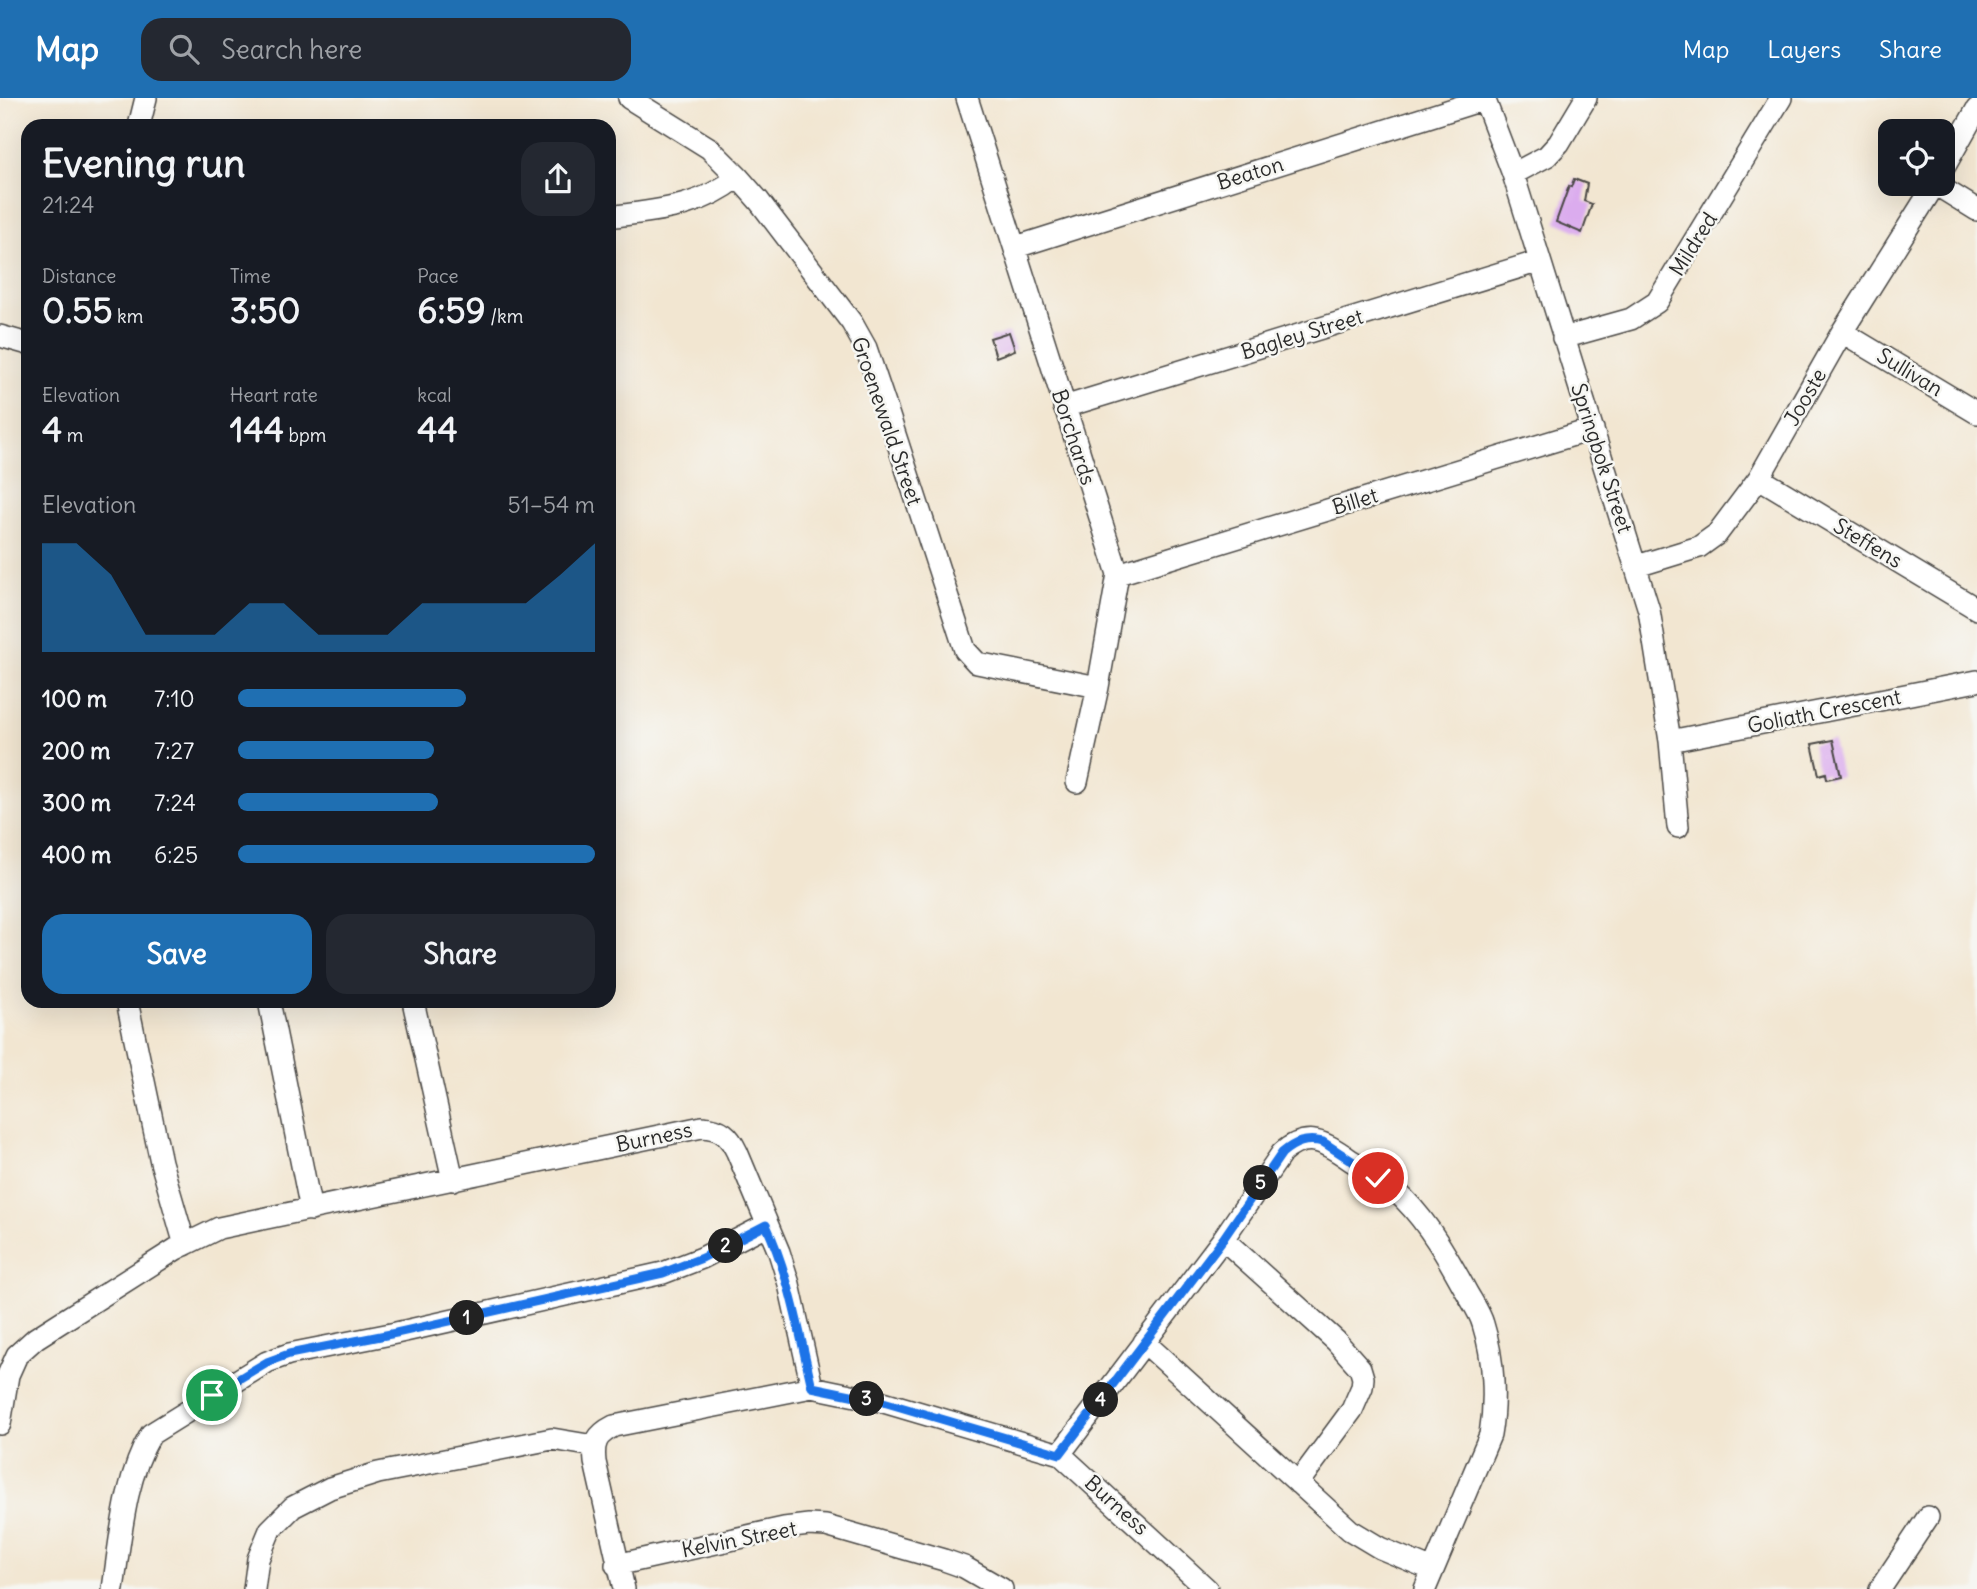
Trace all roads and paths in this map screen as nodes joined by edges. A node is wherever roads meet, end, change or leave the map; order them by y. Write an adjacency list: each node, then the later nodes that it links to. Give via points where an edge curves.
1 (146, 98): 8 (street)
2 (629, 98): 11 (street, Groenewald Street, via 709,148)
3 (967, 98): 16 (street, Borchards)
4 (1586, 98): 10 (street, via 1547,156)
5 (1781, 98): 20 (street, Mildred, via 1657,302 1632,319)
6 (1485, 99): 10 (street, Springbok Street); 16 (street, Beaton)
7 (1977, 109): 9 (street)
8 (141, 119)
9 (1955, 148)
10 (1513, 174): 17 (street, Springbok Street)
11 (738, 177): 15 (street, via 698,202); 30 (street, Groenewald Street, via 830,292 866,348 965,650 977,663)
12 (1927, 196): 18 (street, Jooste)
13 (1955, 196): 14 (street)
14 (1977, 209)
15 (616, 216)
16 (1016, 247): 22 (street, Borchards)
17 (1539, 261): 20 (street, Springbok Street); 22 (street, Bagley Street)
18 (1842, 332): 23 (street, Sullivan); 25 (street, Jooste)
19 (0, 336): 21 (street)
20 (1563, 338): 24 (street, Springbok Street)
21 (21, 342)
22 (1064, 407): 27 (street, Borchards)
23 (1977, 413)
24 (1593, 429): 26 (street, Springbok Street); 27 (street, Billet)
25 (1759, 478): 26 (street, Jooste, via 1717,534 1699,547); 28 (street, Steffens)
26 (1637, 566): 31 (street, Springbok Street, via 1654,631)
27 (1118, 574): 30 (street, Borchards)
28 (1977, 609)
29 (1977, 681): 31 (street, Goliath Crescent)
30 (1098, 687): 32 (street, Borchards)
31 (1670, 741): 33 (street, Springbok Street)
32 (1077, 782)
33 (1678, 827)
34 (128, 1008): 41 (street, via 161,1162)
35 (270, 1008): 38 (street)
36 (415, 1008): 37 (street)
37 (453, 1180): 38 (street, Burness); 39 (street, Burness, via 702,1127 715,1128 732,1141)
38 (311, 1210): 41 (street, Burness, via 219,1228)
39 (766, 1225): 43 (street, Burness, via 789,1284); 52 (street, via 663,1273 267,1362 151,1434 132,1475)
40 (1223, 1239): 42 (street); 47 (street, via 1360,1368 1362,1387 1352,1410); 50 (street, via 1282,1153 1292,1144 1313,1139 1338,1151 1404,1199 1446,1255 1483,1323 1494,1415 1490,1435)
41 (185, 1245): 44 (street, Burness, via 36,1338 17,1355 8,1375)
42 (1144, 1342): 46 (street); 47 (street)
43 (812, 1387): 45 (street, Burness, via 614,1426); 46 (street, Burness, via 880,1401)
44 (0, 1424)
45 (595, 1442): 49 (street); 53 (street, via 552,1439 379,1473 330,1488 293,1507 270,1530 258,1559)
46 (1060, 1454): 56 (street, Burness)
47 (1298, 1483): 50 (street, via 1350,1530)
48 (1928, 1517): 57 (street)
49 (616, 1565): 51 (street, Kelvin Street, via 809,1525 944,1560); 54 (street)
50 (1429, 1580)
51 (977, 1582): 55 (street, Kelvin Street)
52 (113, 1589)
53 (254, 1589)
54 (624, 1589)
55 (1002, 1589)
56 (1207, 1589)
57 (1880, 1589)

